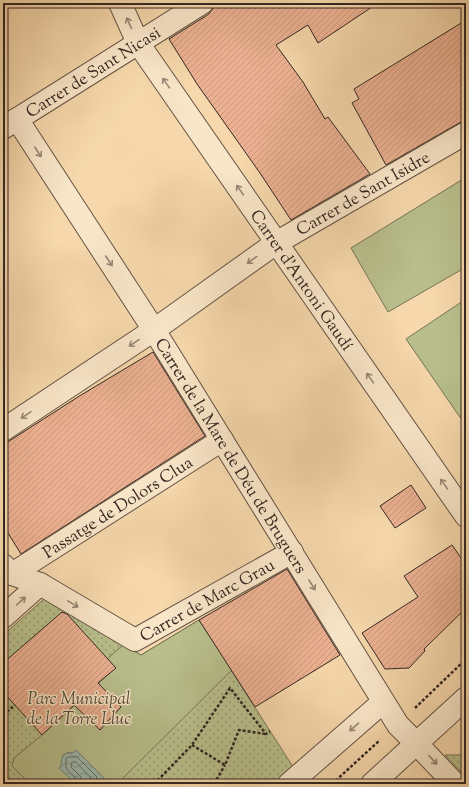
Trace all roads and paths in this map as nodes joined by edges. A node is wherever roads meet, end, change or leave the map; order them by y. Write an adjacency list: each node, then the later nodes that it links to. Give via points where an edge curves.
1 (120, 3): 3 (street, Carrer d'Antoni Gaudí, one-way to 1)
2 (202, 3): 3 (street, Carrer de Sant Nicasi)
3 (138, 43): 4 (street, Carrer de Sant Nicasi); 6 (street, Carrer d'Antoni Gaudí, one-way to 3)
4 (10, 124): 7 (street, Carrer de la Mare de Déu de Bruguers, one-way to 7)
5 (466, 133): 6 (street, Carrer de Sant Isidre)
6 (276, 243): 7 (street, Carrer de Sant Isidre, one-way to 7); 10 (street, Carrer d'Antoni Gaudí, one-way to 6)
7 (154, 330): 8 (street, Carrer de Sant Isidre, one-way to 8); 9 (street, Carrer de la Mare de Déu de Bruguers)
8 (3, 430)
9 (222, 440): 11 (street, Carrer de la Mare de Déu de Bruguers); 12 (street, Passatge de Dolors Clua)
10 (466, 516)
11 (292, 552): 13 (street, Carrer de Marc Grau, one-way to 11, via 135,640); 16 (street, Carrer de la Mare de Déu de Bruguers, one-way to 16)
12 (7, 570): 13 (street)
13 (40, 584): 14 (street, one-way to 13)
14 (3, 617)
15 (466, 698): 21 (street)
16 (384, 702): 21 (street, Carrer de la Mare de Déu de Bruguers, via 398,725); 26 (street, one-way to 26)
17 (15, 705): 18 (path)
18 (3, 716)
19 (270, 731): 20 (path)
20 (266, 734): 22 (path, via 230,688); 23 (path, via 239,730)
21 (416, 742): 27 (street); 28 (street, Carrer de la Mare de Déu de Bruguers, one-way to 28)
22 (192, 745): 23 (path); 24 (path)
23 (225, 766): 25 (path)
24 (154, 784)
25 (214, 784)
26 (289, 784)
27 (372, 784)
28 (455, 784)

